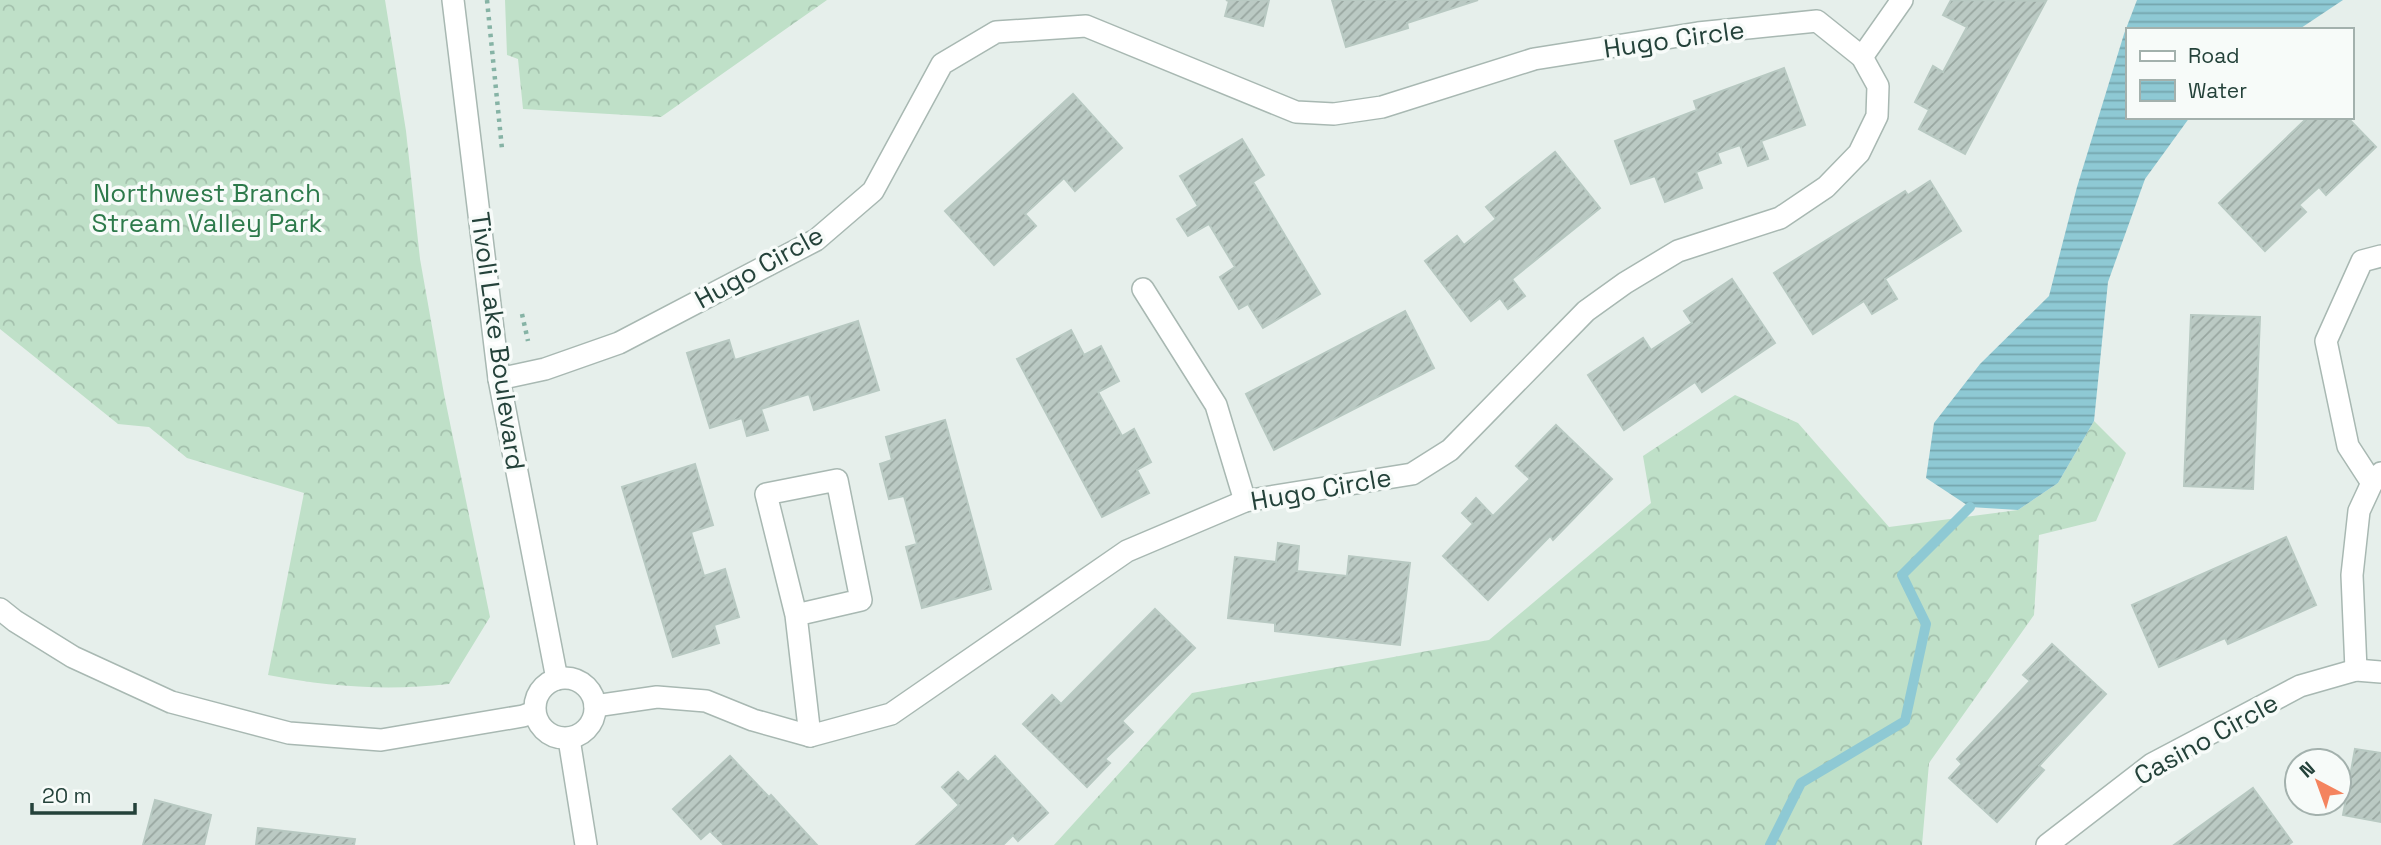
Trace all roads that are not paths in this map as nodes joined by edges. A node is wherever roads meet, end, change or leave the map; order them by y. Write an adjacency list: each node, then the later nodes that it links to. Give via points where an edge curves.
1 (453, 0): 6 (street, Tivoli Lake Boulevard)
2 (1902, 0): 3 (street)
3 (1861, 57): 6 (street, Hugo Circle, via 1817,21 1698,33 1534,59 1382,107 1334,114 1296,112 1086,26 996,32 942,64 873,191 816,240 619,343 545,369); 8 (street, Hugo Circle, via 1878,86 1877,116 1858,153 1826,187 1780,218 1678,251 1625,283 1586,311 1450,450 1412,474)
4 (2381, 256): 7 (street, via 2362,261 2326,341 2348,446)
5 (1143, 289): 8 (street, via 1216,405)
6 (499, 379): 13 (street, Tivoli Lake Boulevard)
7 (2377, 478): 11 (street, via 2359,511 2352,575)
8 (1245, 501): 16 (street, Hugo Circle, via 1127,551 891,714)
9 (0, 609): 15 (street, via 73,657 171,702 289,733 381,740)
10 (796, 615): 10 (street, via 861,600 837,480 766,494); 16 (street)
11 (2356, 670): 12 (street, Casino Circle); 19 (street, Casino Circle, via 2300,686 2152,764)
12 (2381, 672)
13 (557, 679): 14 (street, via 578,681 592,695); 15 (street, via 537,695)
14 (595, 706): 16 (street, via 657,697 706,701); 17 (street, via 592,723)
15 (534, 712): 17 (street, via 550,736)
16 (810, 736)
17 (569, 738): 18 (street)
18 (586, 845)
19 (2047, 845)

